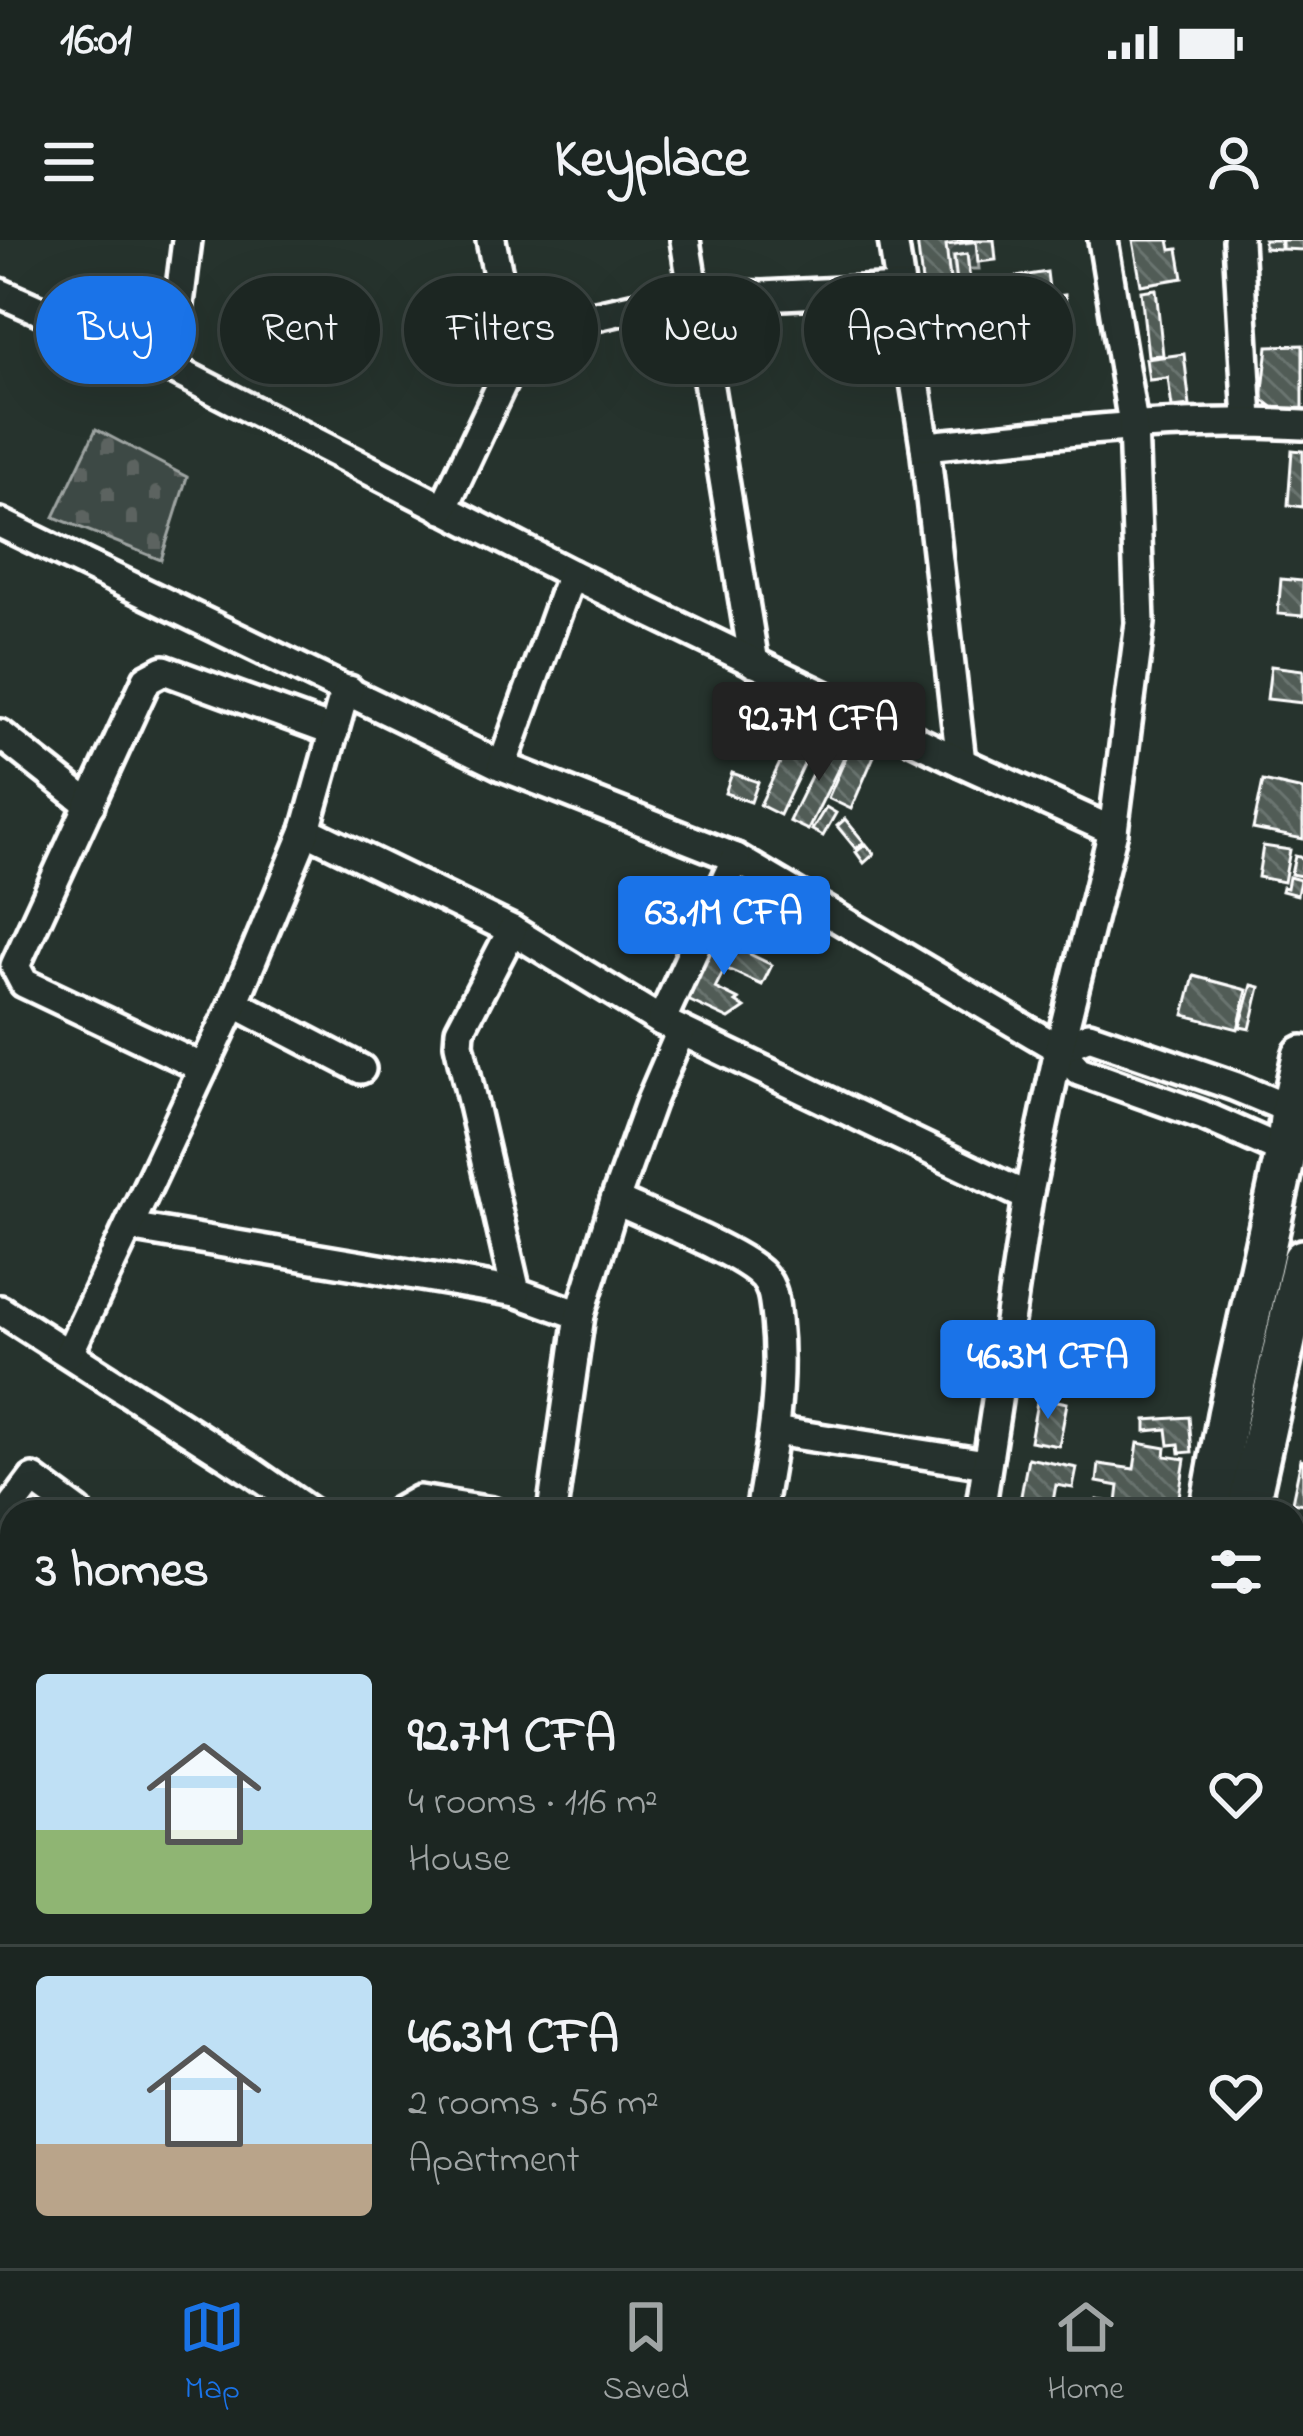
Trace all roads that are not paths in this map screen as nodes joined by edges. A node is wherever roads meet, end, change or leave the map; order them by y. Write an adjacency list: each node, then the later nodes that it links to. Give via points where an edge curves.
1 (187, 240): 7 (street)
2 (491, 240): 8 (street)
3 (685, 240): 9 (street)
4 (892, 240): 10 (street)
5 (1103, 240): 18 (street)
6 (1238, 240): 17 (street)
7 (182, 276)
8 (497, 276)
9 (690, 276)
10 (899, 276)
11 (0, 293): 12 (street)
12 (36, 309)
13 (196, 381): 21 (street)
14 (502, 384): 21 (street)
15 (708, 384): 24 (street)
16 (916, 384): 20 (street)
17 (1248, 421): 18 (street); 19 (street)
18 (1133, 424): 20 (street); 32 (street, via 1140,623)
19 (1303, 425)
20 (925, 446): 28 (street)
21 (443, 509): 23 (street)
22 (0, 523): 25 (street)
23 (571, 574): 24 (street); 29 (street)
24 (754, 663): 28 (street)
25 (349, 690): 26 (street); 29 (street)
26 (334, 732): 30 (street, via 164,670 147,679); 31 (street)
27 (0, 734): 30 (street)
28 (961, 762): 32 (street)
29 (502, 766): 33 (street)
30 (90, 805): 39 (street, via 15,966 19,976)
31 (306, 830): 34 (street); 35 (street)
32 (1113, 831): 37 (street)
33 (736, 858): 36 (street); 37 (street)
34 (512, 930): 36 (street); 47 (street, via 458,1036)
35 (233, 1003): 39 (street); 40 (street)
36 (671, 1026): 43 (street); 44 (street)
37 (1059, 1049): 41 (street, via 1089,1036); 42 (street, via 1079,1071); 43 (street)
38 (1303, 1056): 41 (highway)
39 (203, 1068): 45 (street)
40 (361, 1069)
41 (1297, 1112): 42 (highway)
42 (1295, 1155): 59 (highway)
43 (1028, 1198): 52 (street)
44 (615, 1200): 49 (street); 51 (street, via 767,1280 780,1355)
45 (129, 1227): 47 (street); 50 (street)
46 (1303, 1260): 60 (highway)
47 (516, 1292): 49 (street)
48 (0, 1310): 50 (street)
49 (580, 1316): 56 (street)
50 (69, 1353): 55 (street)
51 (774, 1432): 52 (street); 57 (street)
52 (986, 1464): 58 (street)
53 (17, 1500): 54 (street, via 33,1479)
54 (62, 1500)
55 (293, 1500)
56 (554, 1500)
57 (762, 1500)
58 (978, 1500)
59 (1212, 1500)
60 (1250, 1500)

